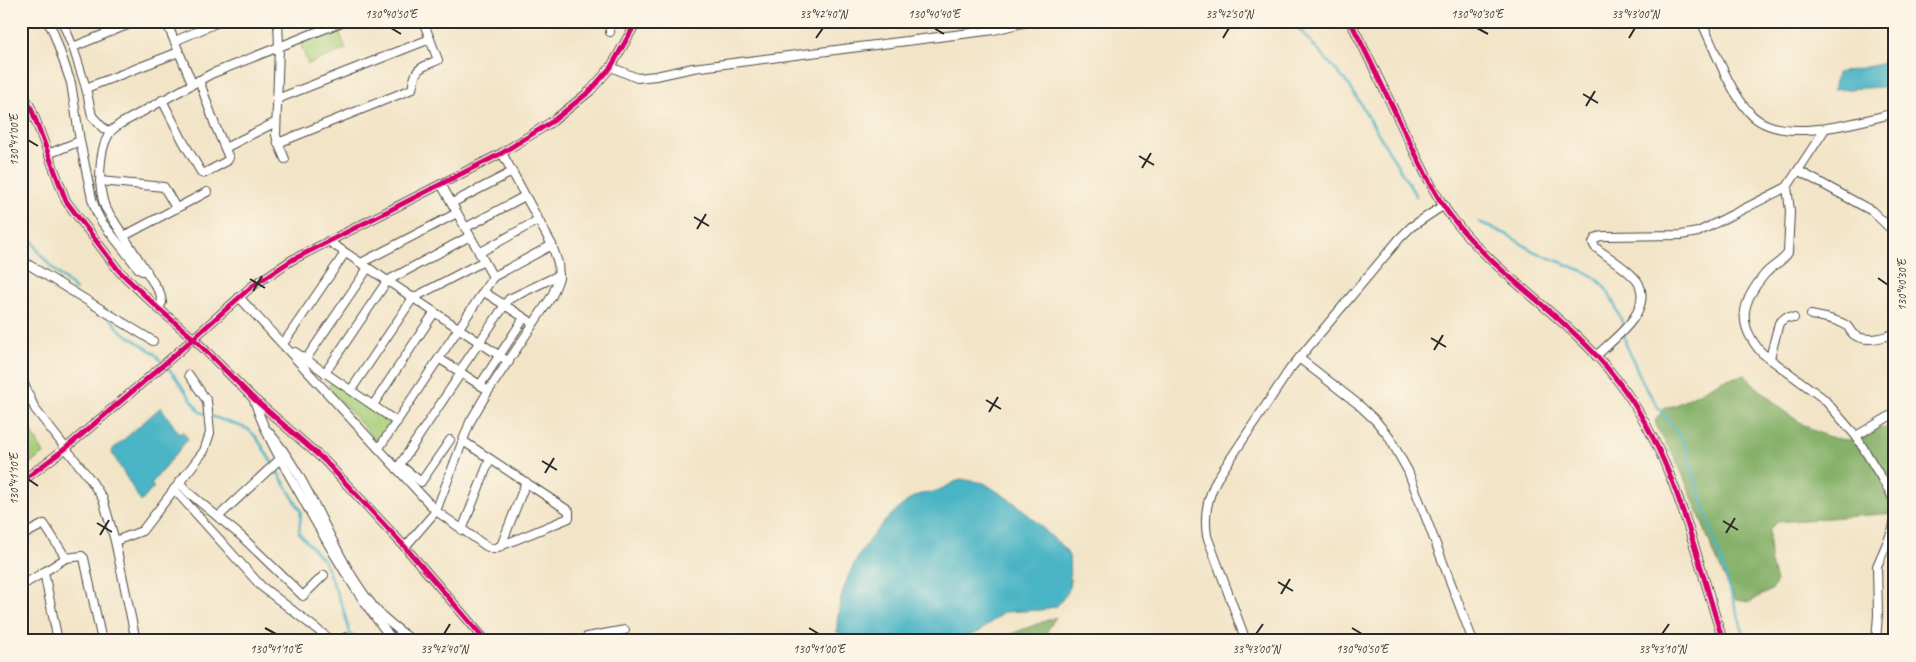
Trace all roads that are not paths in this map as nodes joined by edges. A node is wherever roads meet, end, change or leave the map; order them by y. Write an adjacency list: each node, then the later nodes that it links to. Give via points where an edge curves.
1 (47, 21): 32 (street, via 71,83)
2 (62, 21): 19 (street)
3 (137, 21): 19 (street)
4 (166, 21): 18 (street)
5 (221, 21): 14 (street)
6 (278, 21): 20 (street)
7 (344, 21): 15 (street)
8 (424, 21): 17 (street)
9 (609, 21): 16 (street)
10 (636, 21): 22 (street)
11 (1030, 21): 22 (street, via 994,30 693,68 656,76 637,78)
12 (1350, 21): 46 (street)
13 (1701, 21): 30 (street, via 1738,98 1750,114 1778,129)
14 (212, 23): 18 (street)
15 (334, 23): 20 (street)
16 (610, 32)
17 (430, 39): 26 (street); 33 (street, via 438,60 415,73 412,89)
18 (175, 41): 21 (street)
19 (73, 47): 24 (street)
20 (279, 47): 23 (street); 26 (street)
21 (179, 52): 23 (street); 24 (street)
22 (611, 67): 35 (street, via 571,109)
23 (196, 81): 27 (street); 34 (street)
24 (86, 88): 31 (street, via 92,116)
25 (21, 90): 36 (street)
26 (277, 99): 29 (street)
27 (162, 100): 31 (street); 34 (street, via 201,172 227,161 230,158)
28 (1895, 114): 30 (street)
29 (276, 122): 33 (street); 34 (street)
30 (1825, 129): 38 (street)
31 (110, 132): 40 (street, via 105,142)
32 (80, 142): 36 (street); 61 (street, via 92,199 101,221 138,268)
33 (278, 143): 37 (street)
34 (225, 148)
35 (502, 153): 39 (street); 41 (street)
36 (48, 154): 69 (street, via 66,201 119,271)
37 (284, 159)
38 (1799, 171): 42 (street); 51 (street, via 1872,211)
39 (512, 172): 44 (street); 45 (street)
40 (100, 181): 47 (street, via 164,187); 52 (street, via 105,207)
41 (441, 184): 45 (street); 54 (street)
42 (1787, 187): 82 (street, via 1698,232 1598,236 1594,239 1595,247 1638,284 1640,295 1640,305 1632,321); 84 (street, via 1790,211 1788,253 1765,274 1744,310 1748,333 1754,344)
43 (207, 192): 47 (street)
44 (525, 196): 49 (street); 50 (street)
45 (452, 204): 48 (street)
46 (1444, 206): 82 (street, via 1484,252); 83 (street, via 1400,238)
47 (176, 208): 52 (street)
48 (457, 213): 50 (street); 60 (street)
49 (538, 220): 55 (street); 57 (street)
50 (465, 228): 53 (street)
51 (1895, 233)
52 (124, 236): 61 (street)
53 (470, 236): 57 (street); 64 (street)
54 (328, 242): 56 (street); 66 (street, via 292,260)
55 (552, 246): 62 (street); 63 (street)
56 (345, 253): 60 (street); 80 (street)
57 (479, 253): 59 (street)
58 (21, 260): 78 (street)
59 (484, 261): 63 (street); 67 (street)
60 (364, 266): 64 (street); 85 (street)
61 (147, 271): 69 (street, via 160,293 162,302)
62 (559, 275): 68 (street, via 508,299); 74 (street, via 552,296)
63 (493, 277): 65 (street)
64 (388, 281): 67 (street); 89 (street)
65 (484, 292): 68 (street); 75 (street)
66 (239, 298): 77 (street); 80 (street)
67 (413, 298): 70 (street); 93 (street)
68 (504, 305): 72 (street); 79 (street)
69 (159, 309): 77 (street)
70 (434, 312): 75 (street); 96 (street)
71 (1811, 316): 76 (street, via 1846,325 1860,338 1884,338)
72 (524, 318): 74 (street); 81 (street)
73 (1794, 318): 84 (street, via 1786,317 1779,323)
74 (534, 324): 87 (street)
75 (460, 330): 79 (street); 86 (street)
76 (1895, 333)
77 (193, 338): 95 (street); 103 (street)
78 (153, 340)
79 (480, 343): 81 (street); 88 (street)
80 (283, 344): 85 (street); 104 (street)
81 (500, 356): 87 (street); 92 (street)
82 (1596, 356): 134 (street, via 1634,404 1655,444 1674,488)
83 (1299, 358): 132 (street, via 1217,479 1206,508 1207,536); 133 (street, via 1358,404 1389,437 1408,471)
84 (1770, 358): 100 (street, via 1824,399)
85 (306, 359): 89 (street)
86 (440, 359): 88 (street); 98 (street)
87 (509, 362): 94 (street)
88 (460, 372): 92 (street); 107 (street)
89 (325, 373): 93 (street)
90 (189, 374): 109 (street, via 207,401 210,433 204,451)
91 (21, 377): 103 (street, via 36,409)
92 (480, 385): 94 (street)
93 (350, 390): 96 (street)
94 (488, 391): 102 (street)
95 (253, 398): 99 (street); 118 (street, via 325,460)
96 (373, 405): 98 (street)
97 (1895, 414): 100 (street)
98 (397, 422): 104 (street)
99 (262, 423): 105 (street); 129 (street, via 291,460 353,577 372,606)
100 (1856, 436): 135 (street, via 1894,502 1893,530 1877,566)
101 (450, 440): 107 (street, via 421,482)
102 (463, 441): 106 (street); 112 (street)
103 (66, 448): 108 (street); 116 (street, via 98,489)
104 (379, 448): 107 (street)
105 (280, 459): 113 (street); 128 (street, via 352,587)
106 (490, 459): 110 (street); 114 (street)
107 (398, 467): 112 (street)
108 (21, 482)
109 (179, 482): 111 (street); 113 (street)
110 (526, 482): 117 (street); 117 (street, via 569,511 569,518)
111 (174, 489): 116 (street, via 142,531); 127 (street, via 261,586)
112 (436, 511): 114 (street); 118 (street)
113 (218, 517): 121 (street, via 303,596)
114 (462, 530): 117 (street, via 493,549)
115 (21, 536): 119 (street, via 44,524)
116 (115, 541): 126 (street)
117 (500, 546)
118 (405, 547): 130 (street)
119 (66, 558): 120 (street); 125 (street, via 84,558)
120 (44, 572): 122 (street); 124 (street)
121 (324, 575)
122 (21, 586)
123 (625, 630): 131 (street, via 587,637)
124 (58, 641)
125 (102, 641)
126 (136, 641)
127 (332, 641)
128 (394, 641)
129 (413, 641)
130 (486, 641)
131 (587, 641)
132 (1246, 641)
133 (1473, 641)
134 (1723, 641)
135 (1876, 641)

